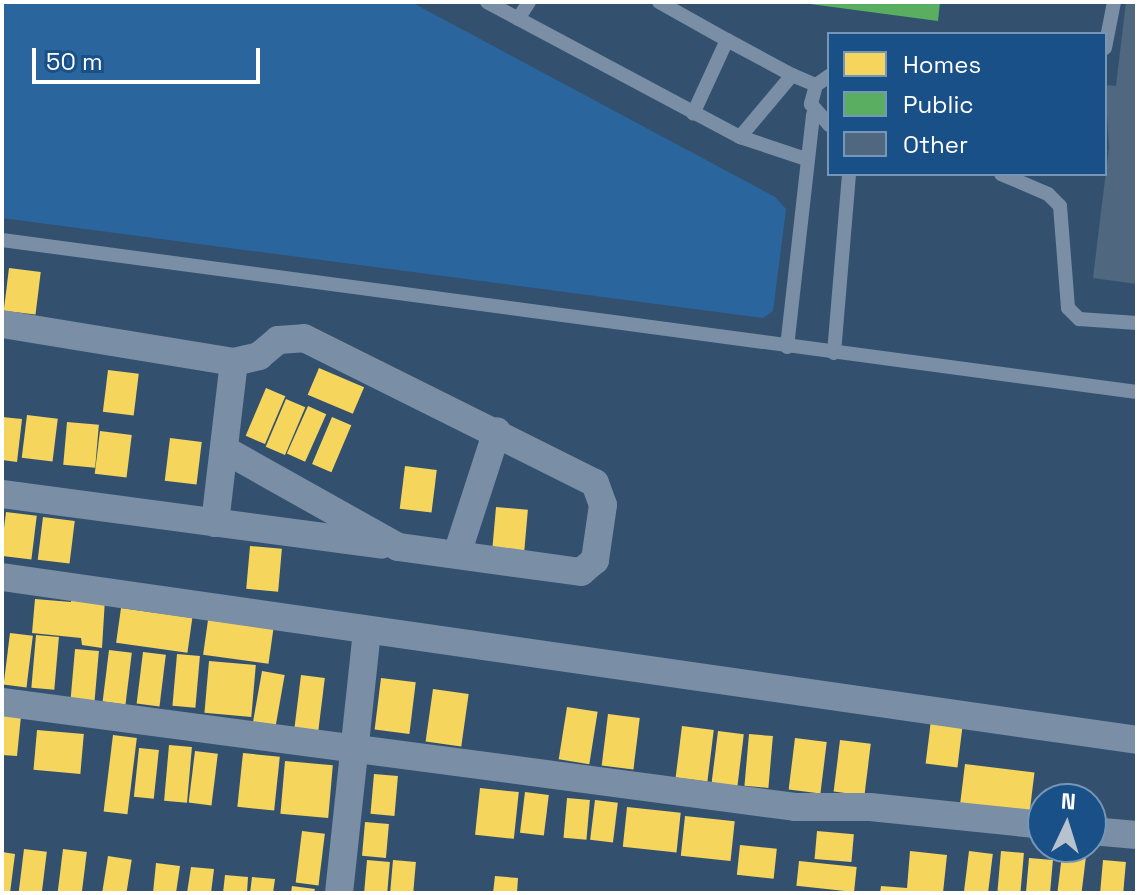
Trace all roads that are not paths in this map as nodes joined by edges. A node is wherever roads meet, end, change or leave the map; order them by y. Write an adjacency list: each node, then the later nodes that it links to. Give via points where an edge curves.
1 (487, 2): 5 (lane)
2 (529, 2): 5 (lane)
3 (659, 2): 7 (lane)
4 (1114, 2): 6 (lane)
5 (518, 19): 11 (lane)
6 (1107, 38)
7 (727, 40): 8 (lane); 11 (lane)
8 (792, 75): 10 (lane); 14 (lane)
9 (827, 77): 10 (lane)
10 (816, 85): 12 (lane, via 811,94)
11 (693, 114): 14 (lane)
12 (813, 114): 13 (lane); 15 (lane)
13 (827, 124)
14 (740, 137): 15 (lane)
15 (806, 159): 21 (lane)
16 (849, 176): 22 (lane)
17 (1006, 176): 19 (lane, via 1048,194 1060,206 1068,308 1079,319)
18 (2, 240): 21 (lane)
19 (1137, 323)
20 (2, 324): 23 (street)
21 (787, 347): 22 (lane)
22 (834, 353): 24 (lane)
23 (234, 362): 25 (street, via 259,356 278,340 304,338); 26 (street)
24 (1137, 392)
25 (497, 431): 30 (street); 30 (street, via 595,483 603,505 595,560 581,572)
26 (225, 450): 28 (street); 29 (street)
27 (2, 494): 28 (street)
28 (215, 523): 29 (street)
29 (398, 547): 30 (street)
30 (457, 554)
31 (2, 577): 32 (street)
32 (367, 630): 34 (street); 35 (street)
33 (2, 702): 35 (street)
34 (1137, 740)
35 (358, 750): 36 (street, via 795,807 870,807); 39 (street)
36 (1027, 823)
37 (1107, 832): 38 (street)
38 (1137, 835)
39 (339, 893)

